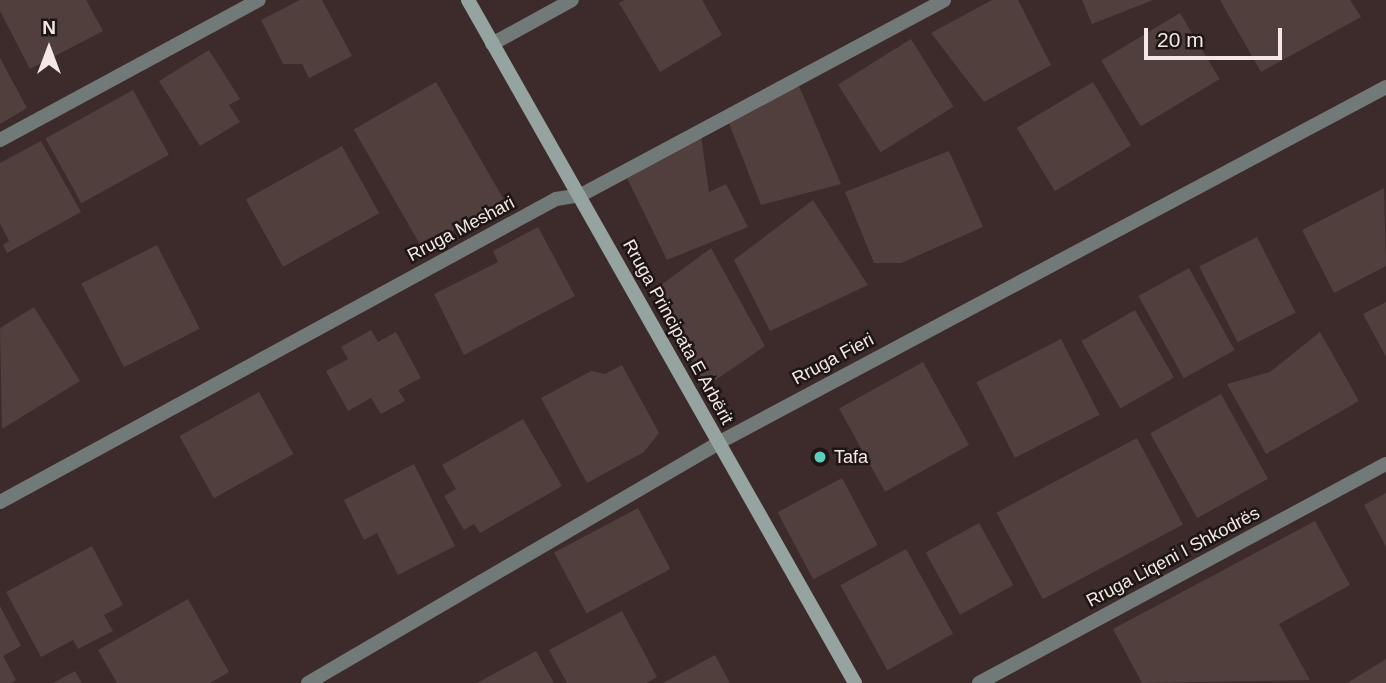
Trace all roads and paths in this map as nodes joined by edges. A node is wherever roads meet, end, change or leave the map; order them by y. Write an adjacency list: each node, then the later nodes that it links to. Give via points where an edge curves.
1 (259, 0): 7 (street)
2 (468, 0): 5 (street, Rruga Principata E Arbërit)
3 (572, 0): 5 (street)
4 (944, 0): 8 (street, Rruga Meshari)
5 (492, 44): 8 (street, Rruga Principata E Arbërit)
6 (1386, 87): 9 (street, Rruga Fieri)
7 (0, 140)
8 (581, 195): 9 (street, Rruga Principata E Arbërit); 11 (street, Rruga Meshari, via 556,199)
9 (718, 443): 12 (street, Rruga Fieri); 13 (street, Rruga Principata E Arbërit)
10 (1386, 464): 14 (street, Rruga Liqeni I Shkodrës)
11 (0, 502)
12 (308, 683)
13 (855, 683)
14 (979, 683)

